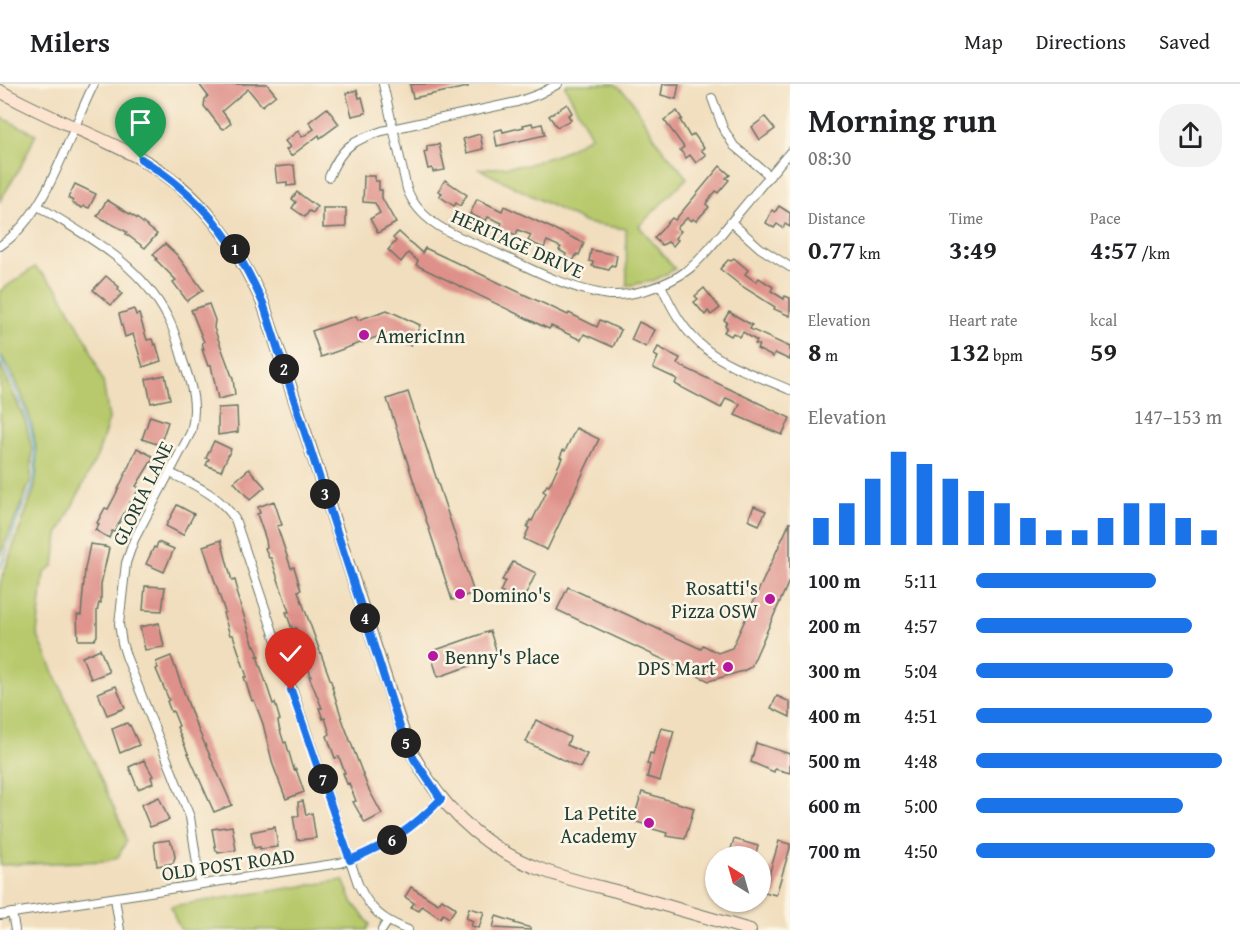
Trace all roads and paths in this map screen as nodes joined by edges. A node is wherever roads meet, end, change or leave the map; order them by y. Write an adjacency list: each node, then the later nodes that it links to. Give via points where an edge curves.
1 (94, 84): 6 (street)
2 (383, 84): 7 (street, HERITAGE DRIVE)
3 (558, 84): 7 (street, via 517,102)
4 (0, 91): 6 (street)
5 (712, 98): 9 (street, via 734,146)
6 (75, 128): 11 (street); 18 (street, via 141,159 175,182 215,222 243,261 263,303 403,734 414,759)
7 (393, 129): 10 (street, via 348,147 336,159); 15 (street, HERITAGE DRIVE, via 411,199 430,222 573,287 612,295)
8 (790, 152): 9 (street, HERITAGE DRIVE)
9 (770, 176): 12 (street, HERITAGE DRIVE)
10 (329, 177)
11 (38, 206): 13 (street); 17 (street, GLORIA LANE, via 108,249 128,266 167,317 195,405 191,432)
12 (731, 222): 14 (street, via 760,248); 15 (street, HERITAGE DRIVE, via 687,270)
13 (0, 246)
14 (790, 267)
15 (661, 285): 16 (street, via 688,333 707,351)
16 (790, 390)
17 (170, 473): 19 (street, via 210,493 234,519); 20 (street, GLORIA LANE, via 126,563 119,624 126,656 190,817)
18 (441, 799): 19 (street, OLD POST ROAD, via 408,830 382,847); 29 (street, via 479,836 539,869)
19 (350, 860): 20 (street, OLD POST ROAD); 24 (street, via 364,897)
20 (200, 884): 21 (street, OLD POST ROAD)
21 (115, 898): 22 (street, OLD POST ROAD); 26 (street)
22 (12, 913): 23 (street, OLD POST ROAD); 25 (street)
23 (0, 915)
24 (387, 922): 27 (street); 28 (street)
25 (15, 930)
26 (120, 930)
27 (382, 930)
28 (408, 930)
29 (750, 930)

